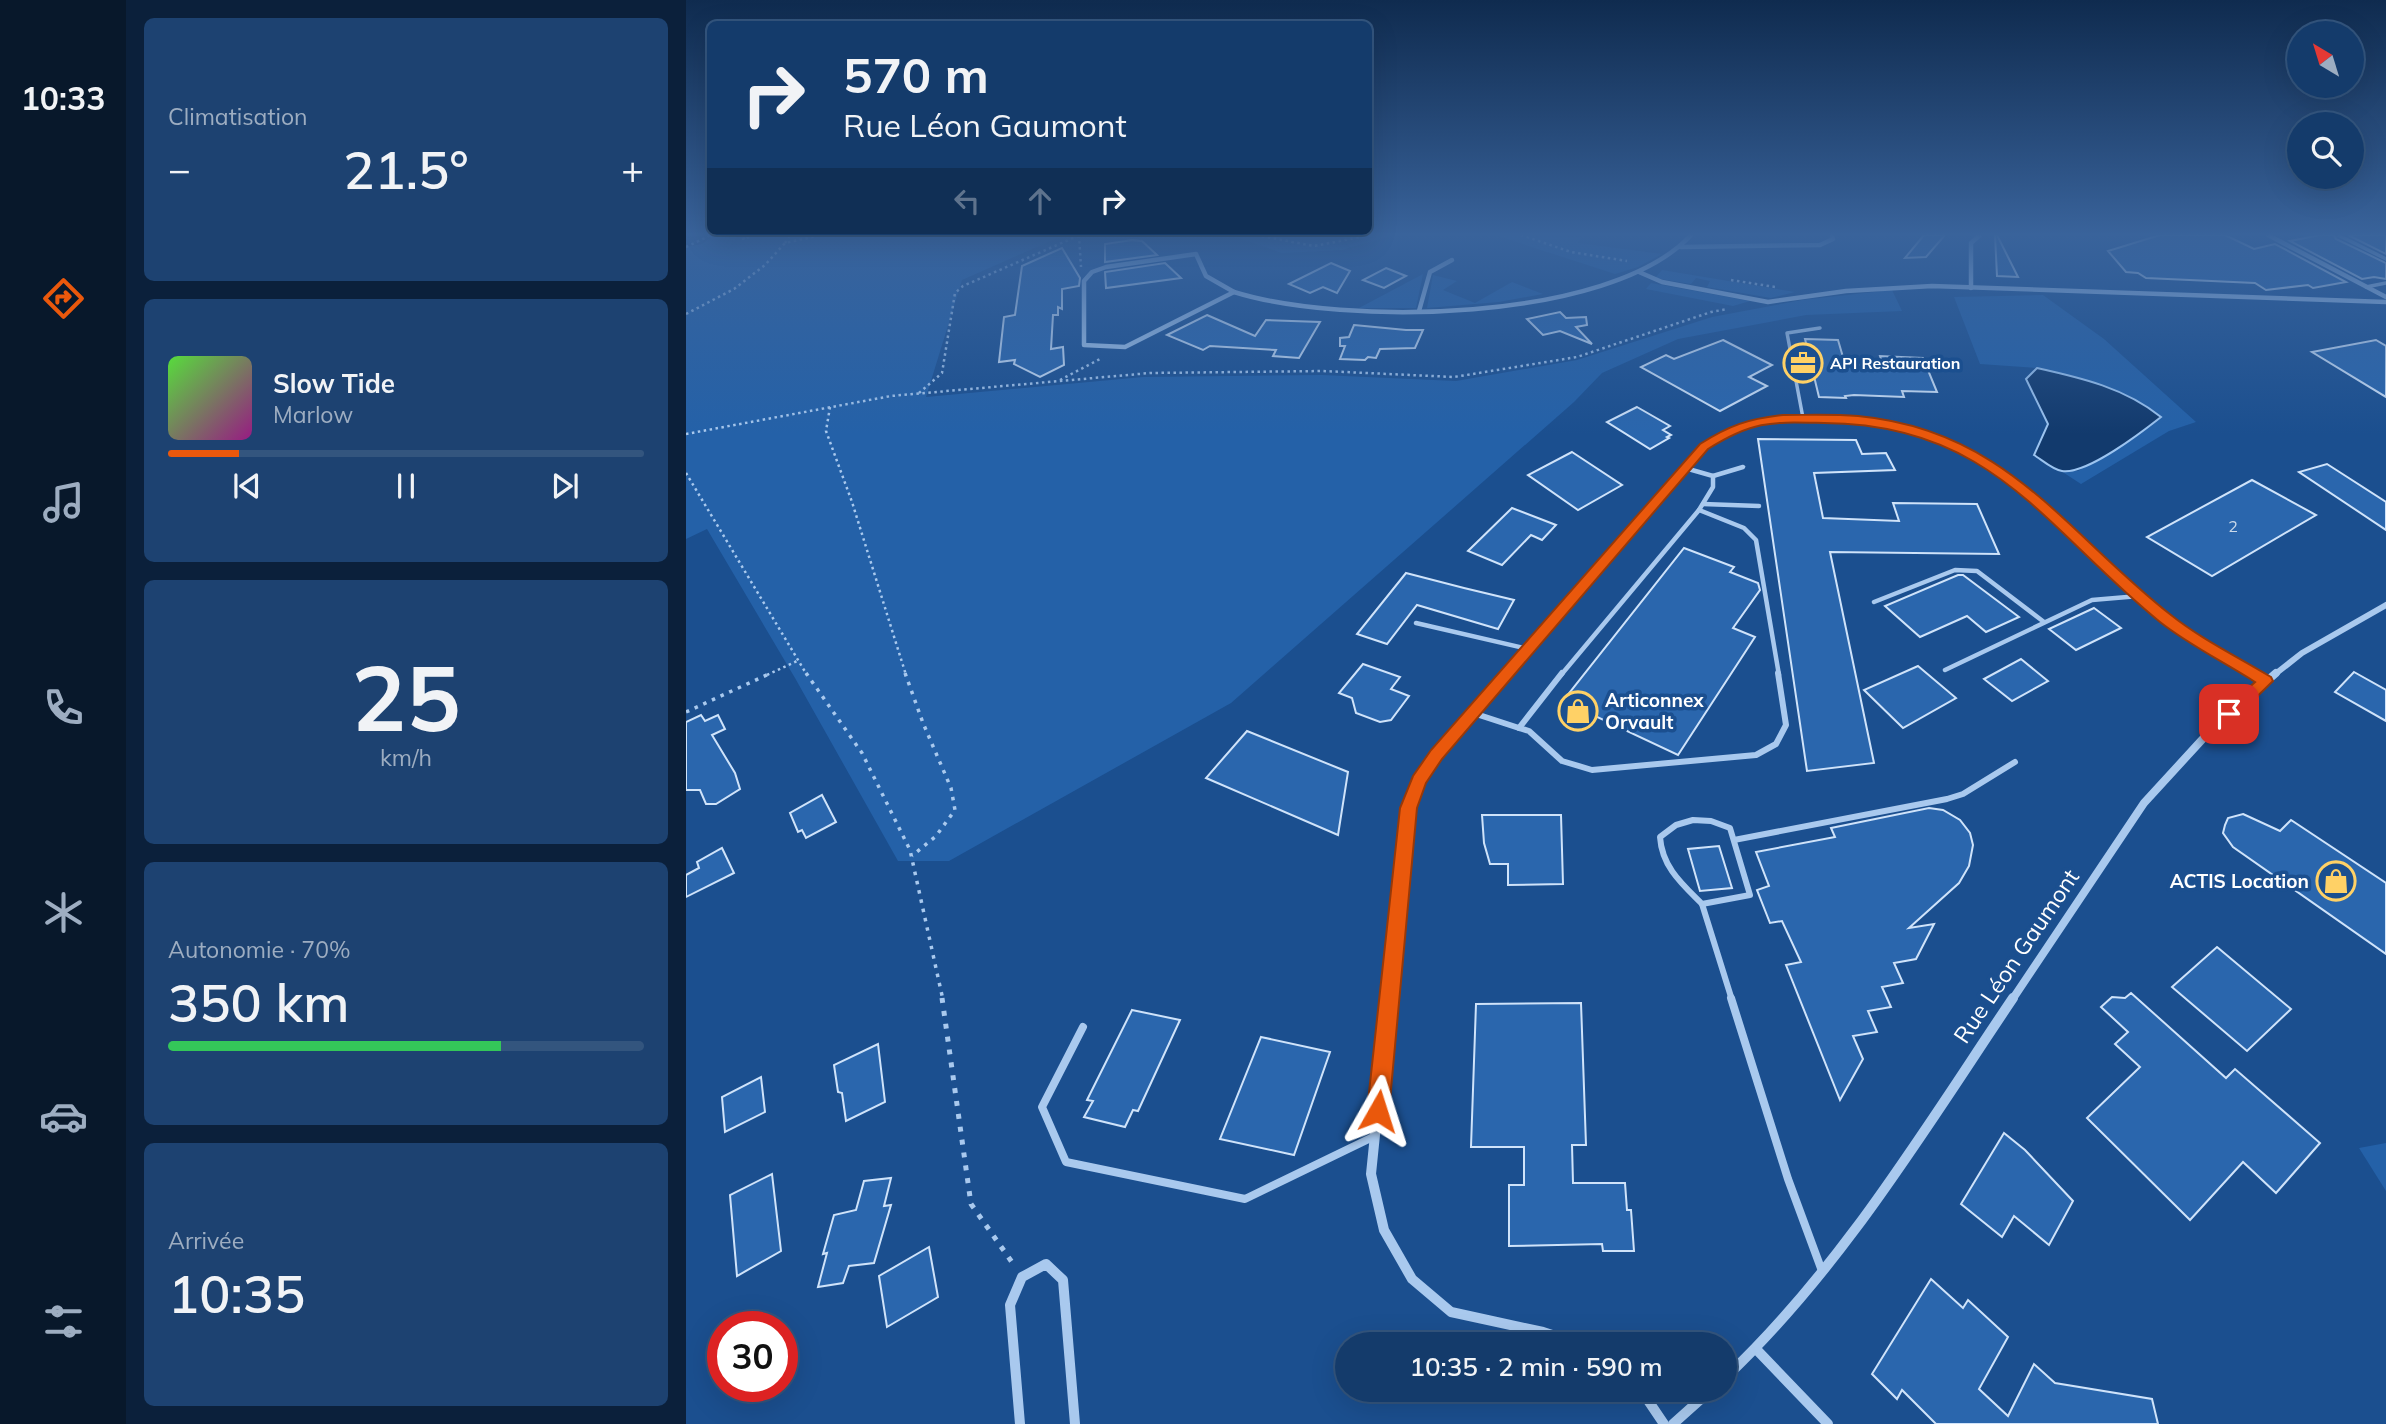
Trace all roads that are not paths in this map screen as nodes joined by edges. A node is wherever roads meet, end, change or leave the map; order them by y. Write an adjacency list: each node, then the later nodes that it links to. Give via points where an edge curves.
1 (1084, 301): 2 (street, via 1084,345 1120,348)
2 (1216, 301)
3 (1279, 301): 6 (street, via 1310,308)
4 (1422, 301): 6 (street)
5 (1523, 301): 6 (street)
6 (1419, 311)
7 (1820, 328): 8 (lane, via 1787,333)
8 (1803, 418): 10 (street, via 1732,429 1704,446); 14 (street, via 1885,423 1984,460 2022,487)
9 (1743, 467): 11 (lane)
10 (1685, 468): 11 (lane); 19 (street)
11 (1713, 477): 13 (lane, via 1713,487)
12 (1759, 506): 13 (lane)
13 (1701, 507): 23 (lane); 23 (lane, via 1744,528 1756,540 1786,725 1776,744 1756,755 1732,759 1592,770 1562,761 1529,731)
14 (2139, 596): 18 (lane, via 2092,600); 21 (street, via 2167,620)
15 (1874, 602): 18 (lane, via 1955,570 1977,571)
16 (2386, 605): 21 (street, Rue Léon Gaumont, via 2302,653)
17 (1416, 622): 19 (lane)
18 (2044, 622): 20 (lane)
19 (1528, 649): 22 (street)
20 (1945, 670)
21 (2266, 681): 29 (street, Rue Léon Gaumont, via 2210,731 2144,803)
22 (1473, 713): 23 (lane); 28 (street, via 1430,763 1408,808)
23 (1519, 728)
24 (2015, 762): 25 (lane, via 1947,799)
25 (1734, 840): 26 (lane, via 1750,895); 26 (lane, via 1730,828 1712,819 1691,818 1660,837 1660,850 1670,871)
26 (1702, 904): 29 (lane, via 1788,1179)
27 (1083, 1027): 28 (lane, via 1042,1107 1066,1162 1245,1199)
28 (1375, 1136): 30 (street, via 1371,1174 1384,1230 1412,1279 1451,1312)
29 (1824, 1274): 31 (street, Rue Léon Gaumont)
30 (1543, 1332)
31 (1756, 1349): 32 (street, Rue Léon Gaumont); 39 (street)
32 (1737, 1367)
33 (1649, 1402): 37 (street)
34 (1698, 1402): 38 (street)
35 (1020, 1424): 36 (street, via 1010,1305 1022,1277 1046,1264 1063,1280)
36 (1075, 1424)
37 (1664, 1424)
38 (1673, 1424)
39 (1828, 1424)

